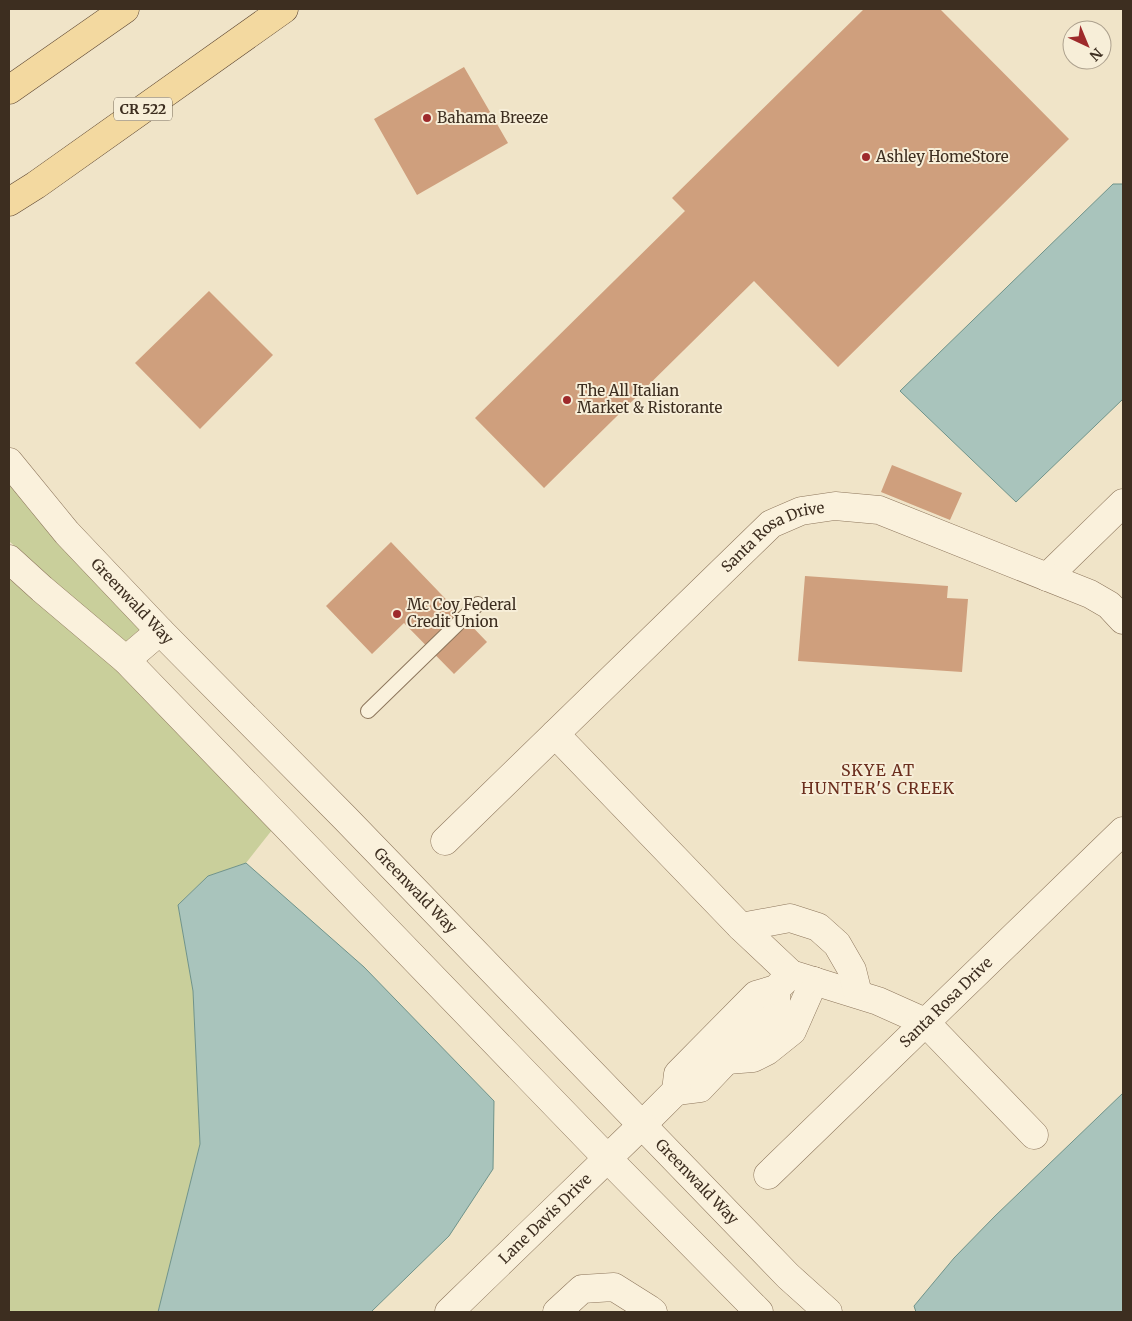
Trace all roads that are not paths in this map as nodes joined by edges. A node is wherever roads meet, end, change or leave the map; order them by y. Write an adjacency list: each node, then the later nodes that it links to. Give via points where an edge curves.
1 (124, 9): 3 (main road)
2 (284, 9): 4 (main road, CR 522)
3 (9, 90)
4 (9, 202)
5 (9, 462): 11 (street, Greenwald Way, via 67,533)
6 (1123, 503): 8 (street)
7 (9, 559): 12 (street)
8 (1047, 577): 10 (street, Santa Rosa Drive, via 1090,594 1109,605); 14 (street, Santa Rosa Drive, via 879,510 835,506 801,511 771,524)
9 (478, 604): 13 (lane)
10 (1123, 620)
11 (160, 631): 12 (street); 23 (street, Greenwald Way)
12 (126, 660): 25 (street)
13 (368, 710)
14 (555, 734): 16 (street, Santa Rosa Drive); 17 (street)
15 (1123, 831): 20 (street, Santa Rosa Drive)
16 (445, 841)
17 (740, 927): 18 (street); 19 (street, via 790,918 818,926 837,944 852,970)
18 (794, 981): 19 (street); 21 (street, via 776,1008); 21 (street, via 792,1031 753,1058); 22 (street, via 756,995 678,1074)
19 (858, 994): 20 (street)
20 (926, 1022): 24 (street); 26 (street, Santa Rosa Drive)
21 (727, 1060): 22 (street, via 700,1088)
22 (676, 1091): 23 (street, Lane Davis Drive)
23 (642, 1125): 25 (street, Lane Davis Drive); 31 (street, Greenwald Way, via 788,1276)
24 (1034, 1135)
25 (607, 1158): 27 (street, Lane Davis Drive); 30 (street)
26 (768, 1176)
27 (449, 1312)
28 (557, 1312): 29 (street, via 582,1289 614,1288)
29 (652, 1312)
30 (760, 1312)
31 (828, 1312)

